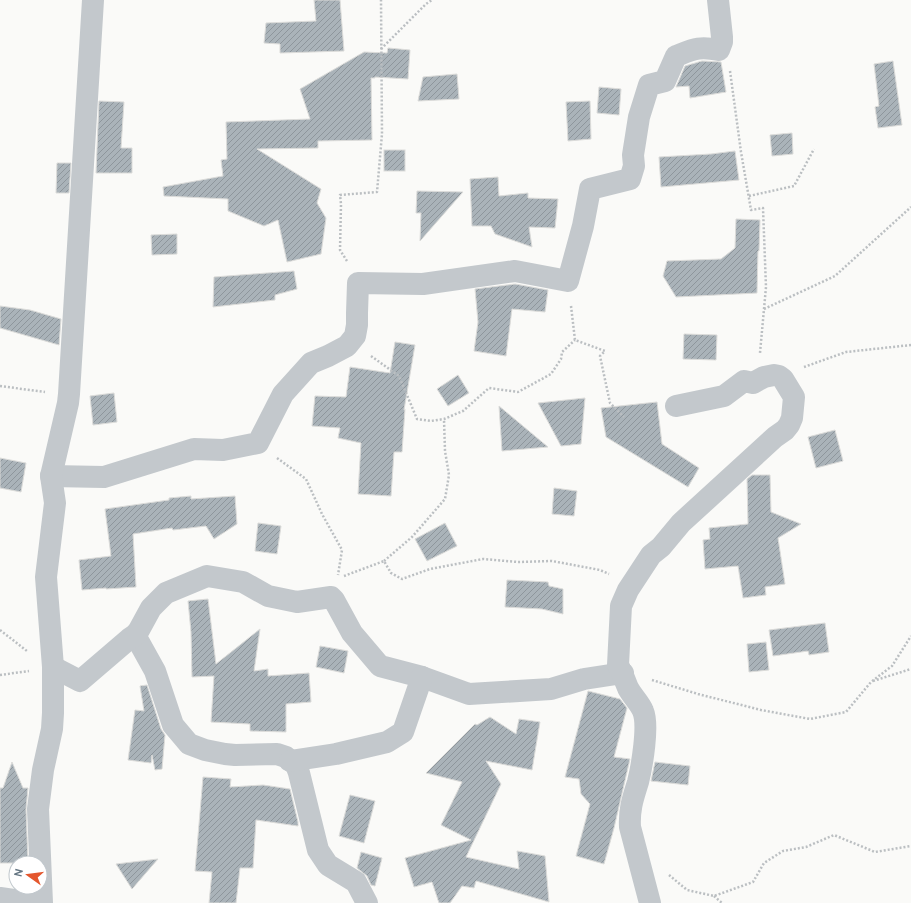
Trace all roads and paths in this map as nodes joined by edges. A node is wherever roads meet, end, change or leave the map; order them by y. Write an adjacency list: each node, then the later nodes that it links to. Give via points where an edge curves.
1 (93, 0): 19 (street)
2 (381, 0): 5 (path)
3 (432, 0): 5 (path)
4 (718, 0): 6 (street, via 722,36)
5 (381, 49): 11 (path, via 382,134 377,192 340,195 340,250)
6 (719, 50): 8 (path, via 729,66); 10 (street, via 697,48 676,56 665,81 648,85 639,117 633,155 634,166 630,179 590,189)
7 (814, 149): 8 (path, via 794,186)
8 (749, 196): 12 (path, via 751,210 763,208 766,287)
9 (911, 207): 12 (path, via 836,276)
10 (568, 281): 11 (street, via 515,271 423,284); 13 (path)
11 (358, 283): 14 (street, via 357,325)
12 (763, 309): 17 (path, via 759,361)
13 (575, 340): 21 (path, via 605,351 600,356 610,403); 22 (path, via 562,352 561,359 551,374 518,392 489,388 463,411)
14 (351, 342): 22 (path, via 399,376 417,419); 23 (street, via 310,363 283,394)
15 (911, 345): 16 (path, via 846,352)
16 (779, 376): 17 (street, via 764,377); 26 (street, via 794,397 789,425 681,523 651,555)
17 (753, 383): 20 (street, via 744,381 724,396)
18 (0, 386): 19 (path)
19 (69, 394): 24 (street)
20 (676, 406)
21 (624, 417)
22 (444, 419): 25 (path, via 449,475 445,499 412,537)
23 (258, 443): 24 (street, via 223,450 194,449 104,477); 25 (path, via 306,480 342,550 338,578)
24 (51, 476): 29 (street, via 55,503 46,577)
25 (384, 561): 26 (path, via 391,573 402,579 430,569 483,559 552,561 600,570)
26 (632, 585): 31 (street, via 623,600 620,614 618,665)
27 (136, 635): 29 (street, via 80,681); 32 (street, via 151,608 166,593 207,576 243,582 268,596 297,602 331,597 352,633 380,666); 34 (street, via 155,671 173,725 188,744 225,754 277,754)
28 (911, 636): 33 (path, via 892,666)
29 (53, 667): 40 (street, via 52,729 38,809)
30 (911, 669): 33 (path)
31 (623, 673): 32 (street, via 584,679 551,689 469,694); 33 (path, via 661,681 698,694 761,710 810,719 846,712); 36 (street, via 646,719 638,780 629,814)
32 (422, 677): 34 (street, via 403,732 387,742)
33 (871, 682)
34 (290, 761): 41 (street, via 296,765 299,773 318,850 328,864 356,882)
35 (911, 846): 37 (path, via 875,852 834,835 806,847 783,851 764,863 753,882)
36 (641, 873): 37 (path, via 667,874 688,890); 42 (street)
37 (714, 896): 43 (path)
38 (0, 898): 39 (street)
39 (34, 903)
40 (42, 903)
41 (367, 903)
42 (650, 903)
43 (722, 903)

